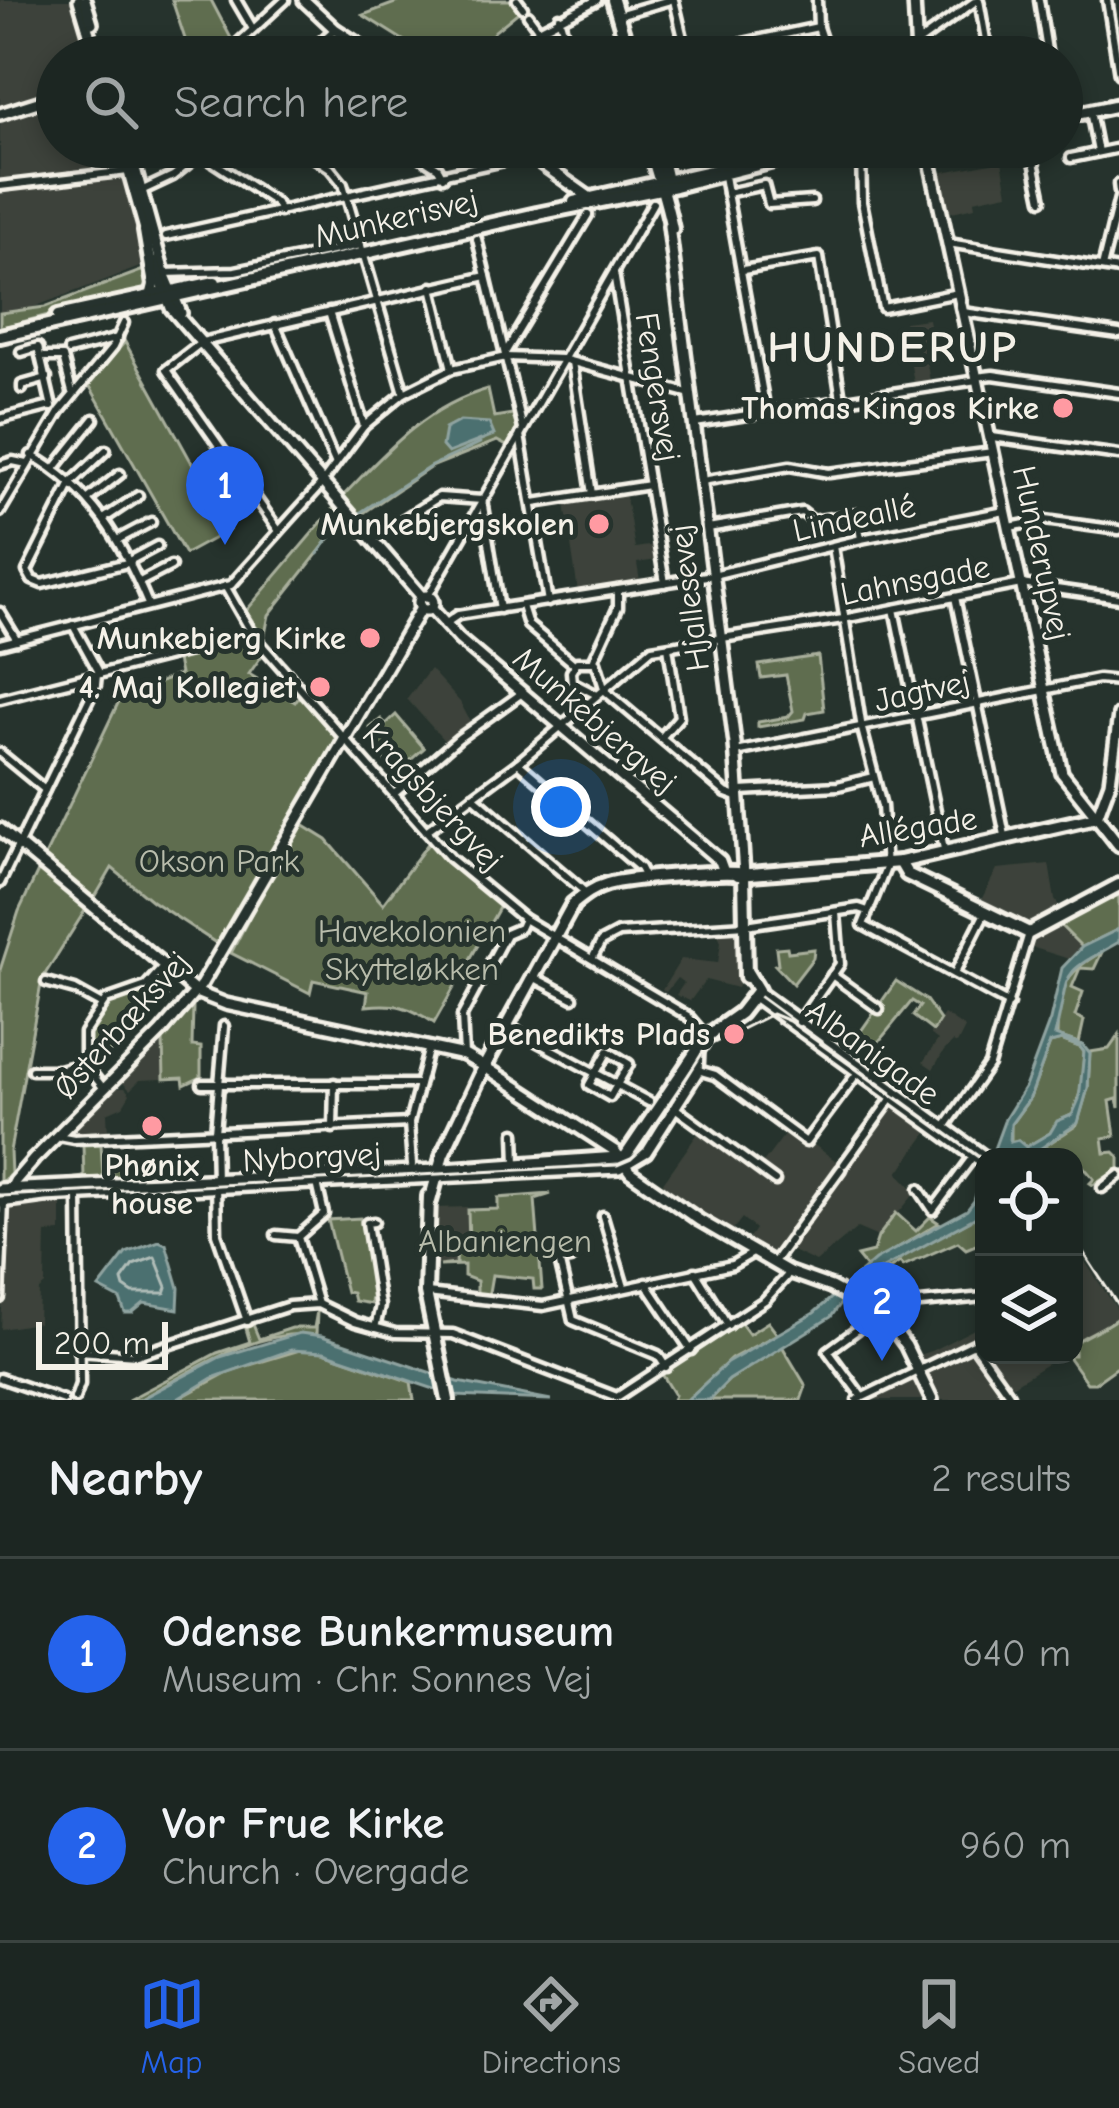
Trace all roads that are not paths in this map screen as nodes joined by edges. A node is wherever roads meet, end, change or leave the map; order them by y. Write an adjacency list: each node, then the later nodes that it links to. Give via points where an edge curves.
1 (82, 0): 20 (street)
2 (236, 0): 17 (street)
3 (285, 0): 17 (street)
4 (306, 0): 18 (street)
5 (518, 0): 19 (street)
6 (597, 0): 15 (street)
7 (614, 0): 14 (main road)
8 (672, 0): 14 (street); 27 (street)
9 (817, 0): 16 (street)
10 (914, 0): 30 (street)
11 (978, 0): 31 (street); 32 (street)
12 (1039, 0): 33 (street)
13 (1107, 0): 34 (street)
14 (618, 15): 26 (main road)
15 (559, 17): 19 (street); 25 (street)
16 (818, 28): 28 (street); 29 (street)
17 (254, 29): 21 (street)
18 (335, 29): 22 (street); 23 (street)
19 (538, 30): 24 (street)
20 (93, 36)
21 (246, 36)
22 (327, 36)
23 (346, 36)
24 (531, 36)
25 (565, 36)
26 (624, 36)
27 (682, 36)
28 (779, 36)
29 (821, 36)
30 (916, 36)
31 (927, 36)
32 (984, 36)
33 (1045, 36)
34 (1119, 74)
35 (36, 102): 39 (street)
36 (1119, 105): 37 (main road)
37 (1090, 111): 38 (main road); 41 (street)
38 (1083, 112)
39 (0, 113)
40 (1119, 148): 41 (street)
41 (1098, 152): 42 (street)
42 (1083, 155)
43 (128, 168): 56 (street, Munkebjergvej)
44 (133, 168): 61 (street, Munkebjergvej)
45 (183, 168): 61 (street)
46 (222, 168): 69 (street)
47 (328, 168): 64 (street)
48 (438, 168): 58 (street)
49 (469, 168): 58 (street)
50 (550, 168): 68 (street)
51 (659, 168): 59 (main road)
52 (739, 168): 57 (main road, Munkerisvej)
53 (862, 168): 84 (street, via 883,308)
54 (932, 168): 74 (street, Hunderupvej)
55 (1035, 168): 65 (street)
56 (128, 171): 60 (street); 70 (street, Munkebjergvej)
57 (725, 171): 59 (main road, Munkerisvej); 63 (street)
58 (443, 177): 64 (street)
59 (663, 184): 68 (main road, Munkerisvej); 71 (main road)
60 (0, 186)
61 (141, 191): 80 (street, Munkebjergvej)
62 (1119, 191): 76 (street)
63 (727, 193): 66 (street, via 764,185 769,204); 77 (street)
64 (347, 198): 69 (street); 75 (street)
65 (1042, 200)
66 (812, 201)
67 (653, 203): 79 (street, Østerbæksvej)
68 (587, 204): 75 (main road, Munkerisvej); 97 (street)
69 (280, 212): 72 (street)
70 (145, 231): 85 (main road, via 154,285)
71 (672, 234): 109 (street, Hjallesevej)
72 (166, 236)
73 (477, 239): 82 (street)
74 (948, 243): 76 (street); 84 (street, Hunderupvej)
75 (362, 249): 80 (street, Munkerisvej, via 235,272); 81 (main road, Munkerisvej); 86 (street)
76 (1102, 267): 78 (street)
77 (743, 270): 110 (street, via 818,257); 112 (street)
78 (1119, 270)
79 (613, 272): 99 (street, Østerbæksvej); 104 (street, Fengersvej)
80 (164, 273): 85 (street, Munkebjergvej)
81 (266, 274): 85 (main road, Munkerisvej); 85 (main road, Munkerisvej)
82 (486, 276): 83 (street); 97 (street)
83 (432, 287): 86 (street); 101 (street)
84 (958, 293): 88 (street, Hunderupvej)
85 (166, 295): 92 (main road, Munkerisvej); 92 (main road, Munkerisvej); 94 (street, Munkebjergvej)
86 (377, 301): 87 (street); 106 (street)
87 (329, 312): 90 (street); 116 (street)
88 (962, 312): 91 (street); 103 (street, Hunderupvej)
89 (124, 323): 93 (street)
90 (275, 325): 94 (street); 123 (street)
91 (1119, 334)
92 (0, 336)
93 (118, 338): 95 (street); 108 (street)
94 (202, 342): 128 (street, Munkebjergvej); 143 (street, via 166,370)
95 (68, 351)
96 (21, 352): 98 (street, via 38,347)
97 (505, 355): 99 (street); 101 (street); 117 (street)
98 (44, 357): 102 (street); 108 (street, via 64,357)
99 (562, 359): 100 (street); 117 (street, Østerbæksvej)
100 (572, 362): 104 (street); 131 (street)
101 (452, 369): 106 (street)
102 (47, 378): 105 (street); 111 (street)
103 (976, 378): 107 (street); 110 (street); 118 (street, Hunderupvej)
104 (634, 381): 109 (street); 130 (street, Fengersvej)
105 (22, 389)
106 (404, 393): 116 (street)
107 (1119, 393)
108 (73, 394): 111 (street)
109 (691, 394): 115 (street, Hjallesevej)
110 (841, 399): 112 (street)
111 (56, 409): 113 (street); 122 (street)
112 (766, 412): 115 (street)
113 (0, 419)
114 (94, 419): 125 (street)
115 (695, 423): 127 (street, Hjallesevej)
116 (364, 426): 123 (street)
117 (521, 432): 134 (street, Østerbæksvej); 135 (street)
118 (989, 437): 120 (street, Hunderupvej); 121 (street)
119 (106, 449): 129 (street)
120 (993, 452): 127 (street, via 829,473 790,466); 137 (street, Hunderupvej)
121 (1119, 455)
122 (29, 459): 124 (street); 125 (street); 136 (street)
123 (335, 462): 128 (street)
124 (0, 465)
125 (54, 470): 129 (street)
126 (120, 474): 133 (street)
127 (702, 481): 141 (street, Hjallesevej)
128 (322, 482): 143 (street); 145 (street, Munkebjergvej)
129 (71, 483): 133 (street); 149 (street, via 28,576 42,584)
130 (649, 485): 131 (street); 153 (street, Fengersvej)
131 (592, 494): 135 (street)
132 (139, 496): 138 (street)
133 (88, 499): 138 (street)
134 (482, 500): 145 (street, via 439,497); 159 (street, Østerbæksvej); 163 (street)
135 (532, 503): 160 (street)
136 (0, 512)
137 (1005, 512): 140 (street, Hunderupvej); 146 (street, Lindeallé)
138 (105, 518): 144 (street)
139 (151, 522): 144 (street)
140 (1008, 527): 142 (street, via 1046,520); 154 (street, Hunderupvej)
141 (708, 528): 146 (street, via 802,512 813,521 856,514); 151 (street, Hjallesevej)
142 (1119, 530)
143 (279, 531): 155 (street)
144 (119, 539): 149 (street)
145 (372, 539): 159 (street, Munkebjergvej)
146 (861, 539): 148 (street, Lindeallé)
147 (157, 546): 149 (street)
148 (833, 546): 151 (street, Lindeallé); 166 (street)
149 (131, 561): 152 (street)
150 (171, 566): 152 (street)
151 (713, 575): 153 (street, Lindeallé); 170 (street, Hjallesevej)
152 (140, 582): 161 (street)
153 (665, 583): 156 (street, Lindeallé)
154 (1021, 584): 157 (street, Lahnsgade); 158 (street, Lahnsgade); 179 (street, Hunderupvej)
155 (225, 586): 161 (street); 169 (street, Kragsbjergvej)
156 (618, 590): 160 (street, Lindeallé); 174 (street)
157 (955, 597): 164 (street, Lahnsgade); 183 (street)
158 (1119, 598)
159 (425, 602): 167 (street, Munkebjergvej); 188 (street, Østerbæksvej)
160 (548, 602): 162 (street, Lindeallé)
161 (149, 606): 168 (street)
162 (522, 606): 163 (street, Lindeallé); 175 (street, via 528,625)
163 (500, 609): 167 (street, Lindeallé)
164 (894, 609): 166 (street, Lahnsgade); 185 (street)
165 (0, 612): 171 (street)
166 (843, 619): 170 (street, Lahnsgade); 187 (street)
167 (446, 624): 180 (street, Munkebjergvej)
168 (73, 626): 171 (street); 176 (street)
169 (253, 635): 176 (street); 188 (street, Kragsbjergvej)
170 (721, 638): 173 (street, Lahnsgade); 191 (street, Hjallesevej)
171 (17, 640): 172 (street)
172 (0, 644)
173 (668, 647): 178 (street, via 643,654); 189 (street, via 679,717)
174 (593, 660): 175 (street); 178 (street)
175 (574, 664): 181 (street, via 574,684)
176 (98, 674): 182 (street); 195 (street)
177 (1119, 681): 179 (street, Jagtvej)
178 (604, 688): 181 (street); 189 (street)
179 (1045, 690): 183 (street, Jagtvej); 199 (street, Hunderupvej, via 1062,773)
180 (522, 693): 186 (street, Munkebjergvej); 196 (street)
181 (597, 694): 186 (street)
182 (0, 699)
183 (977, 704): 185 (street, Jagtvej); 203 (street)
184 (1119, 715): 190 (street)
185 (916, 717): 187 (street, Jagtvej); 205 (street)
186 (561, 726): 193 (street); 208 (street, Munkebjergvej)
187 (862, 729): 191 (street, Jagtvej); 194 (street)
188 (343, 736): 196 (street, Kragsbjergvej); 229 (street, Østerbæksvej)
189 (661, 739): 197 (street, via 726,793)
190 (1118, 739): 199 (street)
191 (736, 752): 197 (street, Hjallesevej)
192 (0, 753): 195 (street)
193 (518, 763): 198 (street); 211 (street)
194 (874, 777): 197 (street); 207 (street)
195 (45, 790): 204 (street)
196 (394, 794): 201 (street, Kragsbjergvej)
197 (740, 794): 209 (street, Hjallesevej)
198 (473, 796): 201 (street); 214 (street)
199 (1097, 817): 202 (main road, Hunderupvej); 203 (main road, Allégade)
200 (0, 829): 204 (street)
201 (426, 831): 218 (street, Kragsbjergvej)
202 (1117, 838)
203 (1006, 840): 205 (main road, Allégade)
204 (18, 844): 212 (street); 224 (street)
205 (944, 853): 206 (main road, Allégade)
206 (899, 862): 207 (main road, Allégade); 217 (main road, via 907,874)
207 (885, 863): 209 (main road, Allégade); 216 (street)
208 (724, 872): 209 (main road); 210 (main road)
209 (744, 874): 210 (main road); 219 (main road, Hjallesevej)
210 (699, 876): 211 (main road)
211 (645, 880): 214 (main road)
212 (0, 883)
213 (1119, 885): 220 (main road)
214 (586, 893): 221 (main road)
215 (836, 911): 216 (street); 219 (street); 226 (street, via 842,956)
216 (868, 911): 225 (street, via 863,925)
217 (985, 913): 220 (main road); 225 (street)
218 (524, 920): 221 (street, Kragsbjergvej); 240 (street, via 506,934 462,1016)
219 (746, 925): 222 (main road, Hjallesevej); 223 (street, via 618,933)
220 (1029, 933): 232 (street)
221 (554, 936): 223 (street, Kragsbjergvej); 227 (main road)
222 (747, 951): 230 (main road, Albanigade)
223 (592, 957): 238 (street, Kragsbjergvej, via 688,1016)
224 (164, 966): 229 (street); 233 (street, via 146,986)
225 (954, 974): 232 (street)
226 (832, 975): 234 (street); 235 (street)
227 (532, 976): 231 (street); 236 (main road)
228 (46, 982): 233 (street)
229 (196, 992): 239 (street); 252 (street, Østerbæksvej)
230 (756, 994): 235 (street, Albanigade); 238 (main road); 245 (street, Albanigade)
231 (574, 998)
232 (1009, 1004): 257 (street, via 988,1065)
233 (102, 1005): 241 (street, via 84,1033)
234 (879, 1009)
235 (799, 1022): 245 (street, Albanigade)
236 (506, 1025): 242 (main road); 246 (street)
237 (224, 1026): 247 (street)
238 (702, 1041): 244 (street); 264 (main road)
239 (429, 1047): 240 (street); 251 (street)
240 (464, 1055): 242 (street)
241 (84, 1063): 243 (street); 252 (street)
242 (484, 1067): 264 (street); 269 (main road)
243 (32, 1070)
244 (698, 1070): 245 (street, via 806,1142); 255 (street)
245 (862, 1070): 253 (street, Albanigade)
246 (597, 1072): 248 (street); 248 (street, via 589,1084 610,1096); 248 (street, via 608,1051 629,1064)
247 (219, 1082): 249 (street); 250 (street); 259 (street)
248 (618, 1082): 254 (street)
249 (334, 1083): 251 (street); 258 (street)
250 (202, 1084)
251 (419, 1084): 256 (street)
252 (104, 1089): 261 (street, Østerbæksvej)
253 (894, 1095): 257 (street, Albanigade); 263 (street, Albanigade); 284 (street)
254 (650, 1102)
255 (675, 1108): 264 (street, via 646,1152); 270 (street)
256 (409, 1123): 258 (street); 266 (street)
257 (945, 1127): 262 (street, Albanigade)
258 (333, 1128): 259 (street)
259 (214, 1132): 261 (street); 272 (street)
260 (515, 1132): 267 (street)
261 (58, 1136): 274 (street, Østerbæksvej)
262 (975, 1153)
263 (975, 1154)
264 (624, 1163): 267 (main road, Nyborgvej); 269 (street, Nyborgvej); 282 (street)
265 (975, 1164): 275 (street, via 933,1210)
266 (412, 1165)
267 (516, 1165): 269 (main road, Nyborgvej)
268 (1119, 1174): 273 (street)
269 (433, 1176): 271 (street, Nyborgvej); 272 (street, Nyborgvej); 289 (main road)
270 (775, 1181)
271 (316, 1183): 272 (street, Nyborgvej); 281 (street, via 324,1214)
272 (216, 1185): 274 (street, Nyborgvej); 276 (street, Nyborgvej); 295 (street, via 217,1234)
273 (1102, 1188)
274 (6, 1189): 277 (street, Østerbæksvej)
275 (919, 1189)
276 (77, 1195): 277 (street, Nyborgvej); 301 (street)
277 (2, 1202): 290 (street)
278 (603, 1216): 288 (street)
279 (374, 1222): 297 (street, via 367,1223 380,1306)
280 (276, 1235): 281 (street)
281 (298, 1238): 293 (street)
282 (758, 1252): 285 (street); 294 (street)
283 (570, 1258): 292 (street, via 560,1260)
284 (777, 1258)
285 (695, 1272): 287 (street); 296 (street)
286 (786, 1277): 296 (street)
287 (645, 1282): 288 (street); 300 (street)
288 (624, 1287): 292 (street)
289 (426, 1293): 292 (street, via 532,1307); 298 (main road)
290 (0, 1298)
291 (975, 1299): 294 (street)
292 (568, 1300): 302 (street, via 572,1320 658,1355)
293 (317, 1304): 295 (street); 297 (street)
294 (880, 1313): 303 (street); 307 (street, via 828,1351)
295 (247, 1321): 301 (street, via 137,1355)
296 (728, 1325): 300 (street)
297 (375, 1328): 298 (street)
298 (434, 1334): 302 (street, via 453,1334 613,1396); 306 (main road)
299 (974, 1345): 303 (street); 305 (street)
300 (691, 1350): 302 (street)
301 (78, 1351): 308 (street, via 80,1388)
302 (665, 1367)
303 (918, 1370): 307 (street); 309 (street)
304 (0, 1378): 308 (street)
305 (1006, 1394)
306 (448, 1398)
307 (859, 1399)
308 (70, 1400)
309 (932, 1400)

